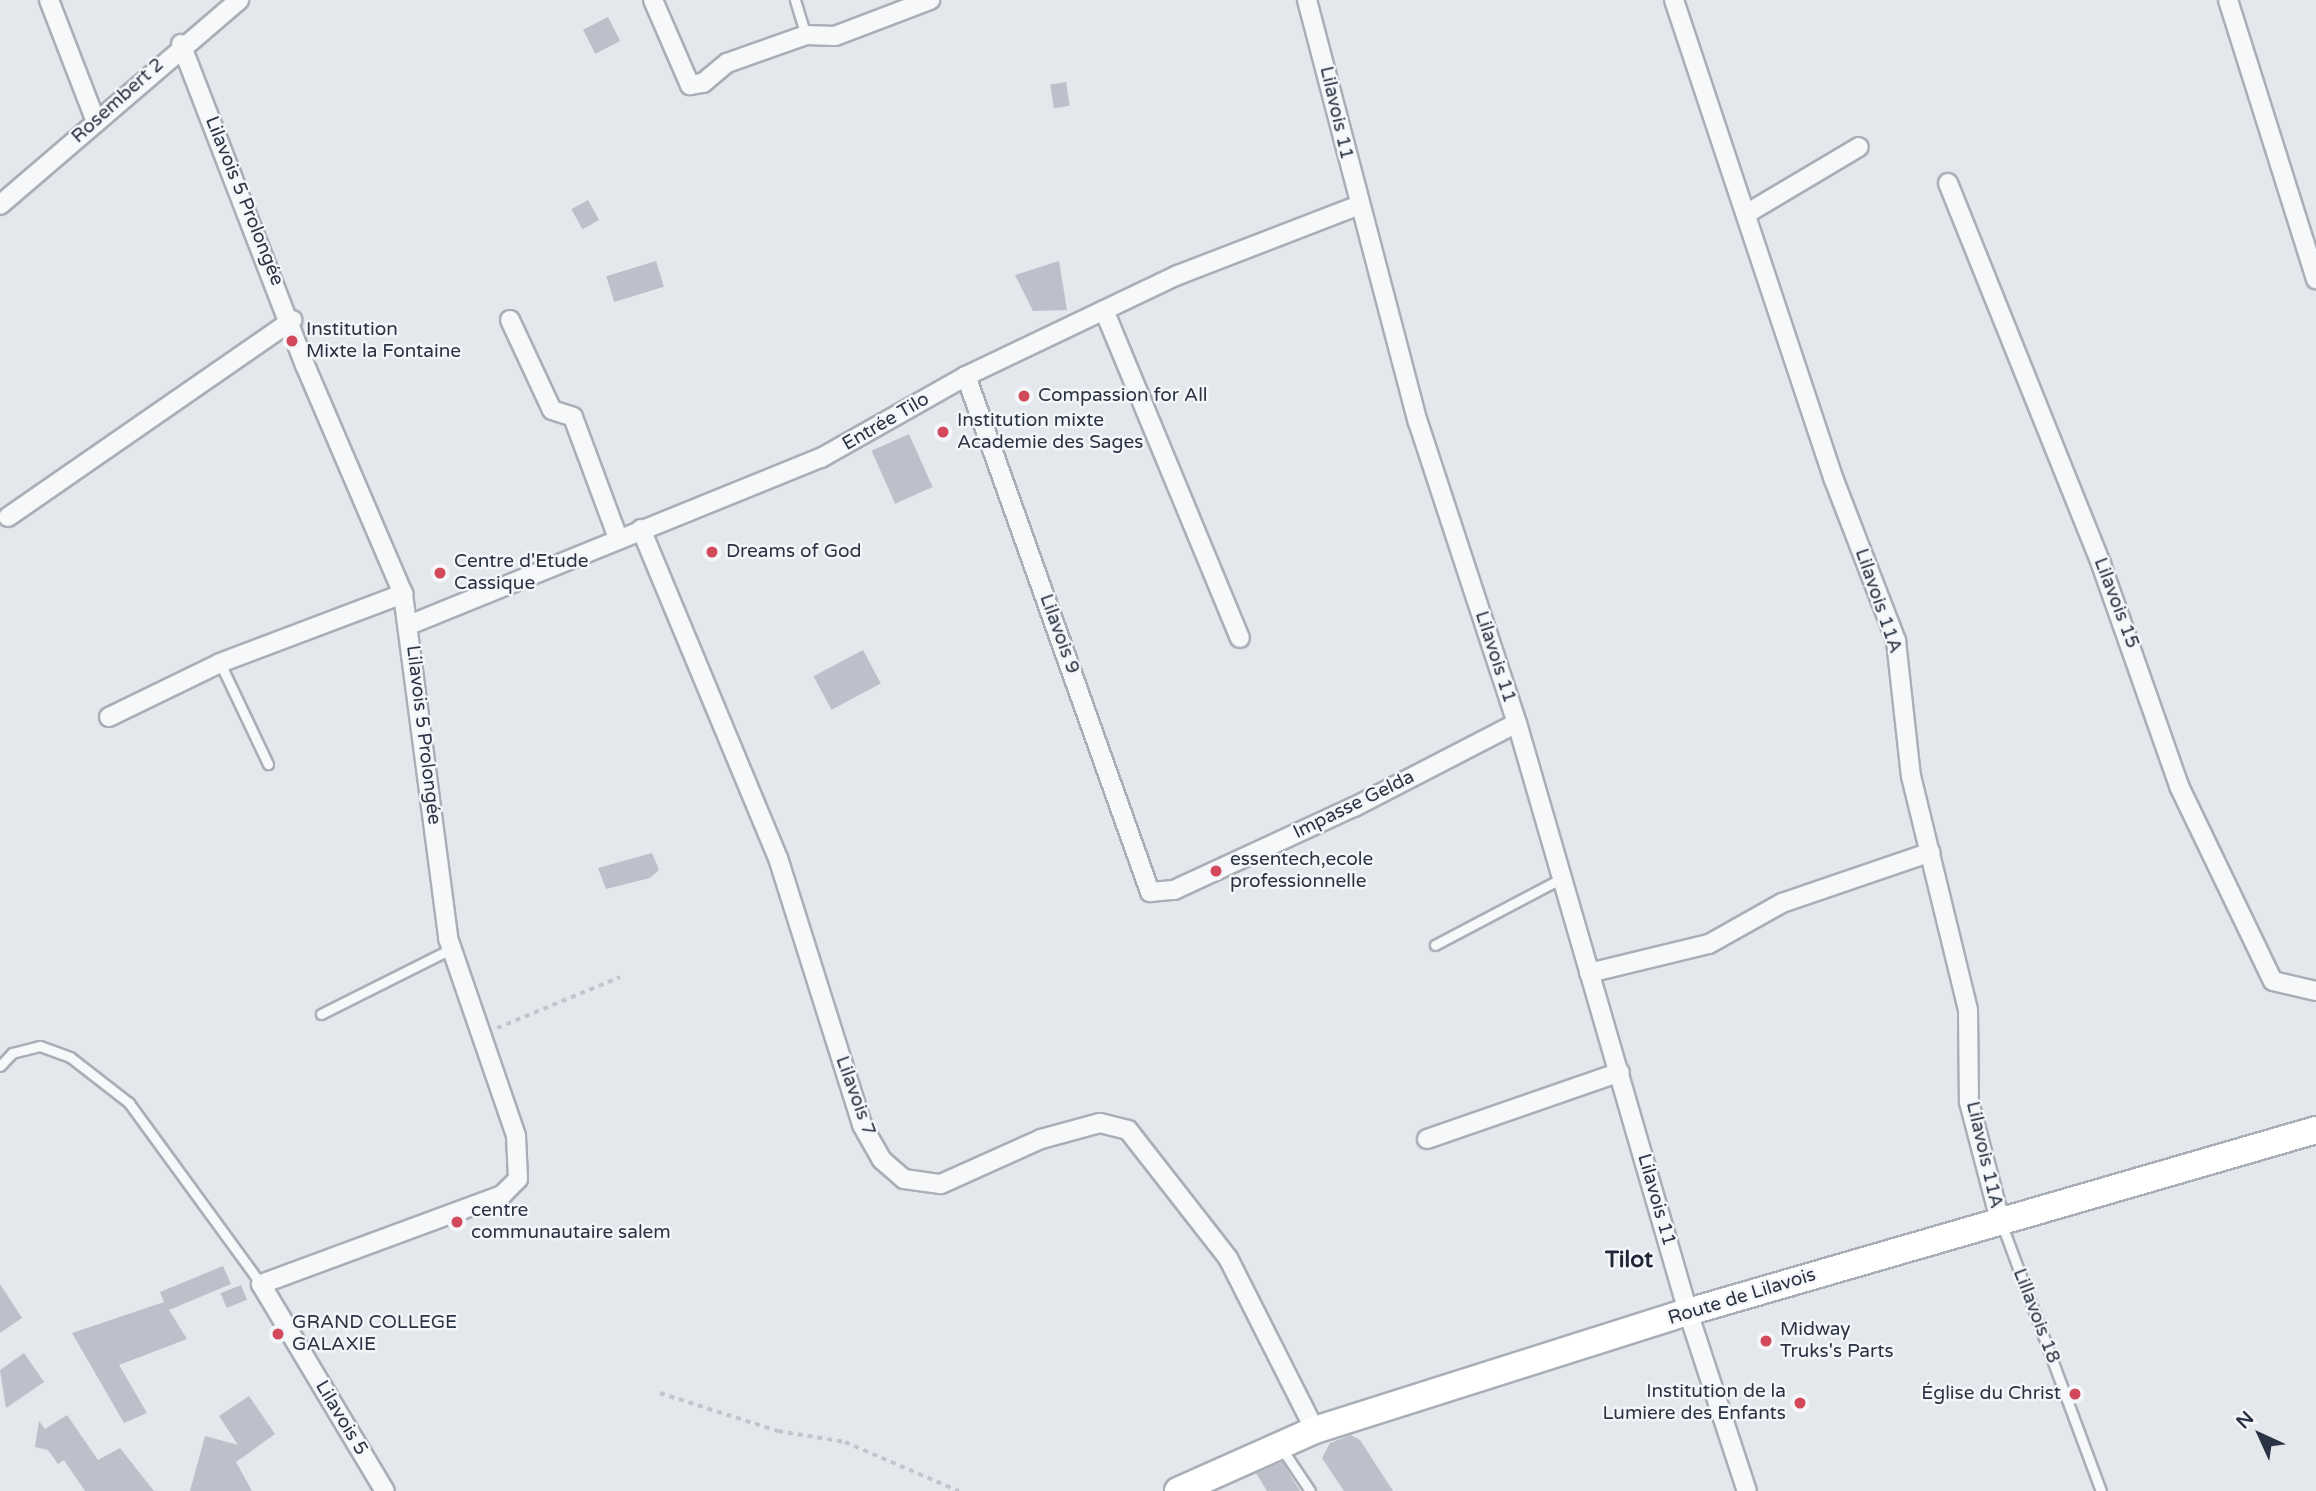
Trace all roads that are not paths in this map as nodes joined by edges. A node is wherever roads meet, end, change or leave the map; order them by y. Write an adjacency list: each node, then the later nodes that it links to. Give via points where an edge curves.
1 (49, 0): 11 (street)
2 (239, 0): 10 (street, Rosembert 2)
3 (653, 0): 9 (street, via 690,85 703,83 727,63)
4 (795, 0): 9 (lane)
5 (930, 0): 9 (street, via 835,36)
6 (1307, 0): 15 (street, Lilavois 11)
7 (1674, 0): 16 (street, Lilavois 11A)
8 (2228, 0): 17 (street)
9 (806, 35)
10 (181, 44): 11 (street, Rosembert 2); 19 (street, Lilavois 5 Prolongée)
11 (96, 122): 14 (street, Rosembert 2)
12 (1859, 147): 16 (street)
13 (1948, 183): 38 (street, Lilavois 15, via 2101,564 2179,786 2273,981)
14 (0, 205)
15 (1357, 206): 18 (street, Entrée Tilo); 30 (street, Lilavois 11, via 1418,422)
16 (1746, 214): 32 (street, Lilavois 11A, via 1834,480 1896,641 1911,776)
17 (2316, 279)
18 (1104, 310): 21 (street, Entrée Tilo); 27 (street)
19 (292, 320): 22 (street); 25 (street, Lilavois 5 Prolongée, via 305,365)
20 (510, 320): 24 (street, via 552,410 573,417)
21 (966, 376): 23 (street, Entrée Tilo, via 821,458); 34 (street, Lilavois 9)
22 (8, 517)
23 (641, 529): 24 (street, Entrée Tilo); 47 (street, Lilavois 7, via 778,858 862,1125 882,1160 904,1179 941,1184 1053,1136 1100,1123 1128,1130 1227,1258)
24 (618, 538): 26 (street, Entrée Tilo)
25 (403, 594): 26 (street, Lilavois 5 Prolongée); 28 (street)
26 (409, 625): 36 (street, Lilavois 5 Prolongée)
27 (1240, 638)
28 (220, 663): 29 (street); 31 (lane)
29 (109, 717)
30 (1517, 723): 33 (street, Lilavois 11); 34 (street, Impasse Gelda, via 1354,807 1174,890)
31 (268, 764)
32 (1931, 852): 37 (street, via 1782,903 1709,944); 44 (street, Lilavois 11A, via 1969,1010 1969,1102)
33 (1560, 879): 35 (lane); 37 (street, Lilavois 11)
34 (1150, 892)
35 (1435, 945)
36 (451, 949): 39 (lane); 45 (street, Lilavois 5 Prolongée, via 516,1136 518,1179 502,1195)
37 (1589, 973): 41 (street, Lilavois 11)
38 (2316, 991)
39 (321, 1014)
40 (0, 1066): 45 (lane, via 12,1053 40,1045 70,1057 129,1103)
41 (1619, 1072): 43 (street); 46 (street, Lilavois 11)
42 (2316, 1130): 44 (main road, Route de Lilavois)
43 (1427, 1139)
44 (2000, 1220): 46 (main road, Route de Lilavois); 53 (lane, Lillavois 18)
45 (258, 1279): 49 (street, Lilavois 5)
46 (1688, 1312): 47 (main road, Route de Lilavois); 52 (street, Lilavois 11)
47 (1315, 1430): 48 (main road, Route de Lilavois)
48 (1280, 1446): 50 (main road, Route de Lilavois); 51 (lane)
49 (385, 1491)
50 (1178, 1491)
51 (1310, 1491)
52 (1747, 1491)
53 (2101, 1491)

